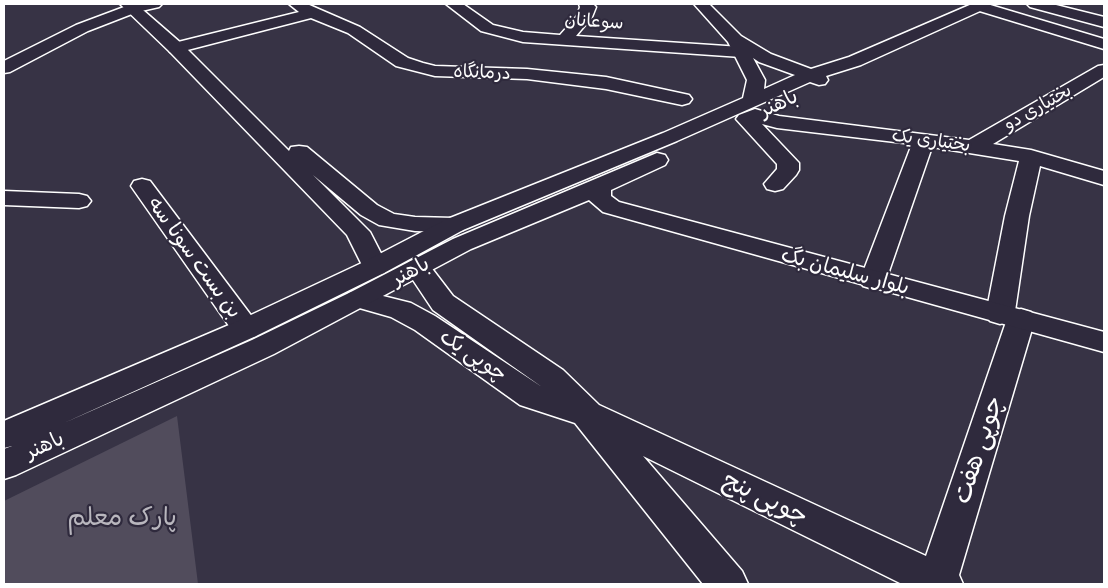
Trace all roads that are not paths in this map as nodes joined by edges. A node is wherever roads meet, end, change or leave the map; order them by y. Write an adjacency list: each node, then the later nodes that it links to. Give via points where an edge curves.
1 (154, 4): 8 (street)
2 (296, 4): 9 (street, درمانگاه)
3 (454, 4): 11 (street, سوعانان, via 487,28)
4 (586, 4): 11 (street, via 584,17)
5 (701, 4): 13 (street)
6 (1035, 4): 10 (street)
7 (981, 5): 12 (street); 17 (street, باهنر)
8 (129, 6): 14 (street); 15 (street)
9 (312, 13): 14 (street); 18 (street, درمانگاه, via 354,30 402,62 418,68 527,74 606,83)
10 (1104, 22)
11 (564, 40): 13 (street, سوعانان)
12 (1104, 44)
13 (738, 46): 17 (street); 19 (street, via 756,80)
14 (176, 48): 20 (street)
15 (4, 68)
16 (1104, 70): 22 (street, بختیاری دو)
17 (816, 80): 19 (street, باهنر)
18 (682, 99)
19 (751, 112): 21 (street, بختیاری یک, via 778,122); 25 (street, via 788,163 788,170); 27 (street, باهنر); 30 (street, باهنر, via 670,137)
20 (256, 131): 30 (street, via 303,154 369,210 388,220); 31 (street, via 358,232)
21 (924, 139): 22 (street, بختیاری یک); 33 (street)
22 (972, 147): 23 (street, بختیاری یک)
23 (1031, 156): 24 (street, بختیاری یک); 35 (street, چوپی هفت, via 1017,216)
24 (1104, 178)
25 (775, 184)
26 (142, 186): 36 (street, بن بست سونا سه)
27 (600, 187): 32 (street, باهنر, via 462,244); 33 (street, بلوار سلیمان بگ, via 599,198 611,207)
28 (4, 198): 29 (street)
29 (79, 201)
30 (454, 225): 31 (street, باهنر)
31 (375, 267): 36 (street, باهنر)
32 (418, 268): 34 (street, باهنر); 38 (street, چوپی یک, via 443,303 552,378)
33 (872, 280): 35 (street, بلوار سلیمان بگ)
34 (359, 300): 38 (street, چوپی یک, via 401,310 532,396); 40 (street, باهنر)
35 (1011, 317): 37 (street, بلوار سلیمان بگ); 41 (street, چوپی هفت)
36 (246, 329): 39 (street, باهنر)
37 (1104, 342)
38 (587, 414): 41 (street, چوپی پنج); 42 (street, چوپی یک)
39 (4, 435)
40 (4, 465)
41 (940, 583)
42 (728, 584)

